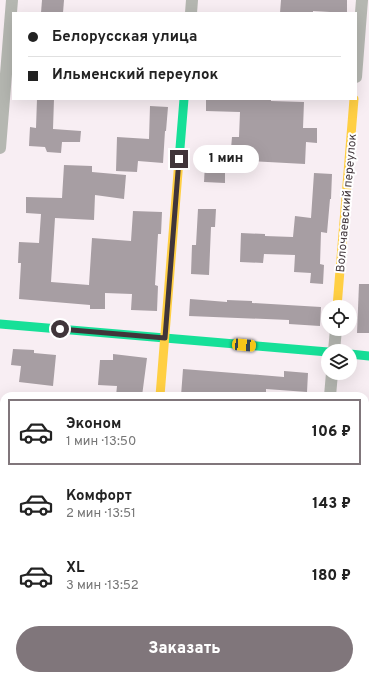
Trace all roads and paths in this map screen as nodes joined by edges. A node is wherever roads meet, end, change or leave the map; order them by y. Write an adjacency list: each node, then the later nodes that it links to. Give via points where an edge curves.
1 (12, 0): 5 (street)
2 (192, 0): 4 (street)
3 (362, 0): 6 (street)
4 (191, 12)
5 (5, 20): 9 (street)
6 (357, 64)
7 (184, 100): 12 (street)
8 (354, 100): 10 (street, Волочаевский переулок)
9 (0, 148)
10 (339, 300)
11 (0, 324): 12 (street)
12 (165, 338): 13 (street); 17 (street)
13 (321, 351)
14 (357, 355): 15 (street)
15 (369, 356)
16 (331, 380): 18 (street)
17 (160, 392)
18 (330, 392)

